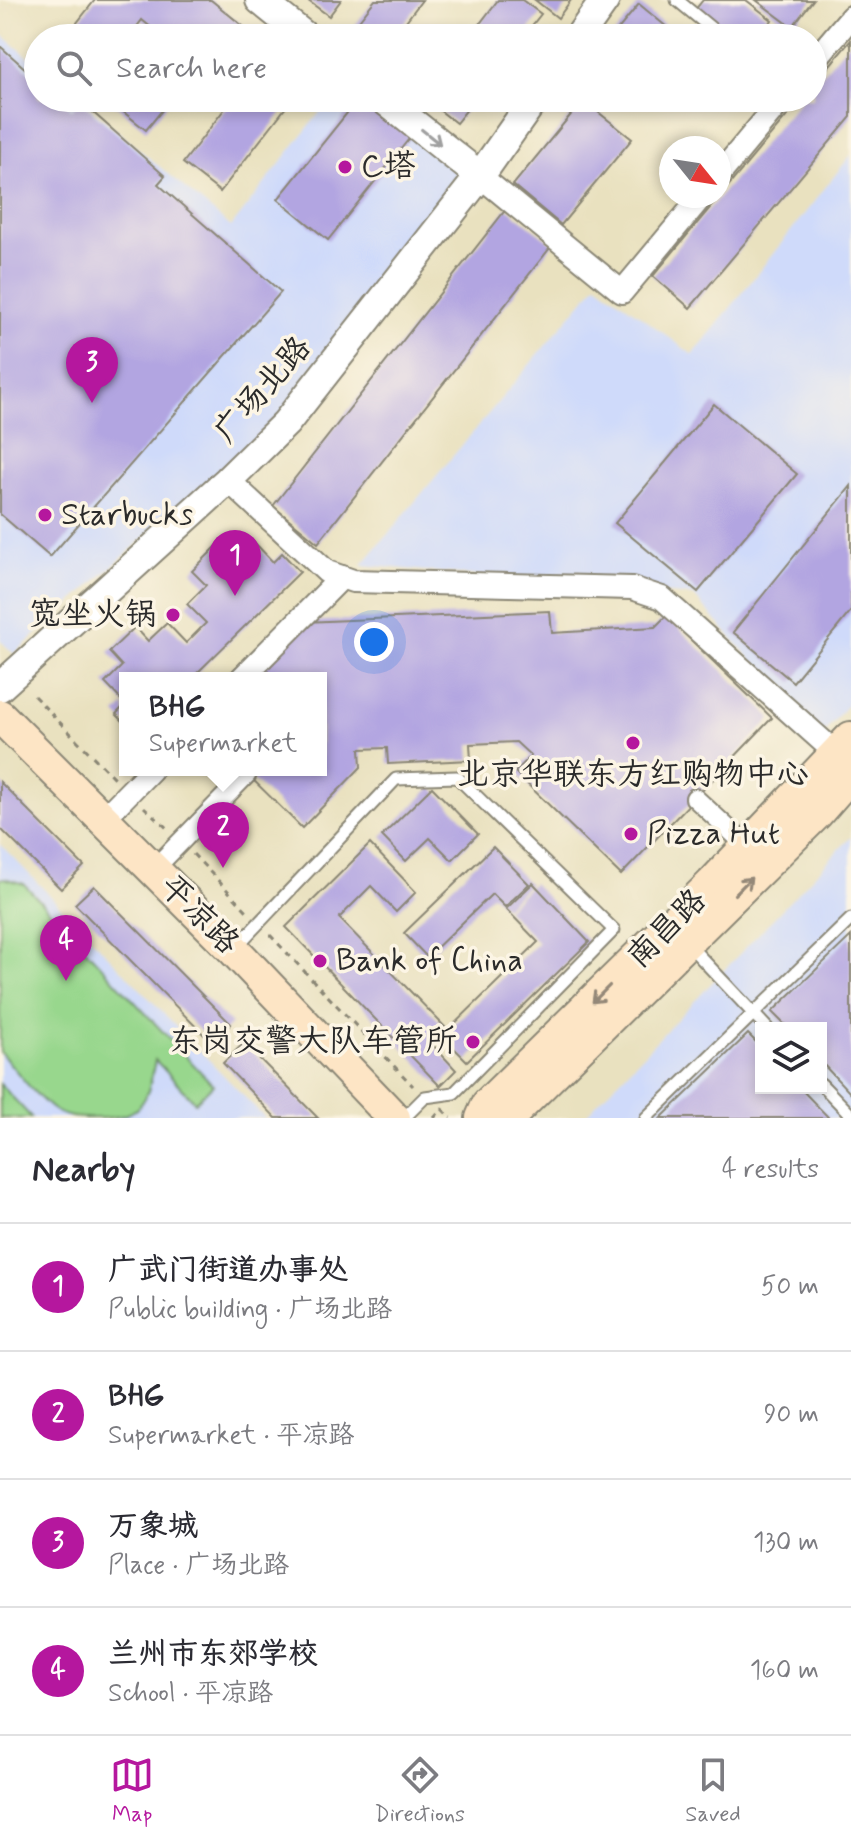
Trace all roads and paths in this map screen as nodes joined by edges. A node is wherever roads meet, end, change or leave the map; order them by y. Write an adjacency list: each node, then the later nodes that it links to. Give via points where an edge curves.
1 (260, 0): 5 (street)
2 (605, 0): 6 (street)
3 (677, 0): 7 (lane)
4 (851, 17): 8 (street)
5 (290, 24)
6 (588, 24)
7 (706, 24)
8 (827, 45)
9 (400, 112): 13 (street, one-way to 13)
10 (525, 112): 13 (street, 广场北路)
11 (771, 112): 12 (street)
12 (731, 161)
13 (480, 176): 14 (street, via 622,292); 15 (street, 广场北路, via 286,423)
14 (692, 208)
15 (228, 480): 16 (street, via 327,572); 18 (street, 广场北路)
16 (342, 577): 17 (street); 21 (street, via 632,588 662,598)
17 (248, 672)
18 (0, 687)
19 (34, 696): 24 (path)
20 (0, 716): 26 (main road, 平凉路)
21 (846, 755): 28 (main road, 南昌路); 32 (main road, 南昌路, one-way to 21, via 817,813)
22 (145, 776): 24 (street)
23 (245, 776): 27 (street)
24 (128, 793): 26 (street); 27 (path)
25 (695, 798): 28 (street)
26 (103, 819): 29 (main road, 平凉路)
27 (181, 841): 29 (street); 31 (path)
28 (748, 847): 43 (main road, 南昌路, one-way to 43, via 488,1104)
29 (153, 870): 33 (main road, 平凉路)
30 (851, 919): 34 (lane)
31 (259, 923): 33 (lane); 37 (path, via 411,1085); 37 (lane, via 396,779 457,777 614,930 454,1093)
32 (687, 942): 34 (lane); 44 (main road, 南昌路)
33 (234, 950): 39 (main road, 平凉路)
34 (753, 1014): 35 (lane); 45 (lane)
35 (761, 1022)
36 (827, 1090): 38 (lane)
37 (429, 1097): 40 (lane)
38 (851, 1115)
39 (394, 1118)
40 (404, 1118)
41 (434, 1118): 42 (path, bridge, via 442,1109)
42 (451, 1118)
43 (482, 1118)
44 (508, 1118)
45 (646, 1118)

